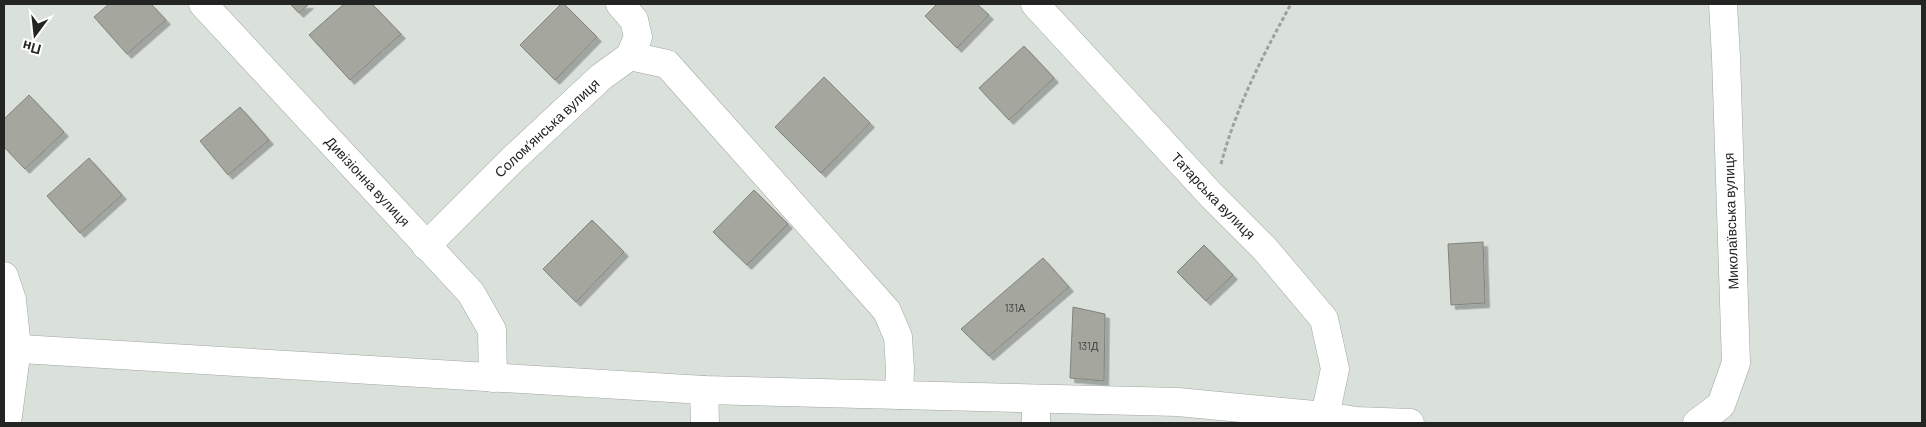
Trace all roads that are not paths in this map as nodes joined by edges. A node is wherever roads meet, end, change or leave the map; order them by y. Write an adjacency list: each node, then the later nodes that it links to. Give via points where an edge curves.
1 (203, 4): 6 (street, Дивізіонна вулиця)
2 (620, 4): 5 (street, via 634,20 638,37)
3 (1035, 4): 13 (street, Татарська вулиця, via 1212,196 1265,248 1324,320 1334,370)
4 (1722, 4): 18 (street, Миколаївська вулиця, via 1736,364 1721,404)
5 (630, 56): 6 (street, Соломʼянська вулиця, via 601,77 514,158); 11 (street, via 667,64 887,311 898,337)
6 (426, 246): 9 (street, Дивізіонна вулиця, via 471,294 492,330)
7 (4, 276): 8 (street, via 12,300)
8 (10, 348): 9 (street); 15 (street)
9 (493, 378): 10 (street)
10 (704, 390): 11 (street); 16 (street)
11 (899, 396): 12 (street)
12 (1036, 411): 13 (street, via 1178,402)
13 (1325, 416): 14 (street)
14 (1356, 422): 17 (street)
15 (7, 423)
16 (704, 423)
17 (1410, 423)
18 (1697, 423)

